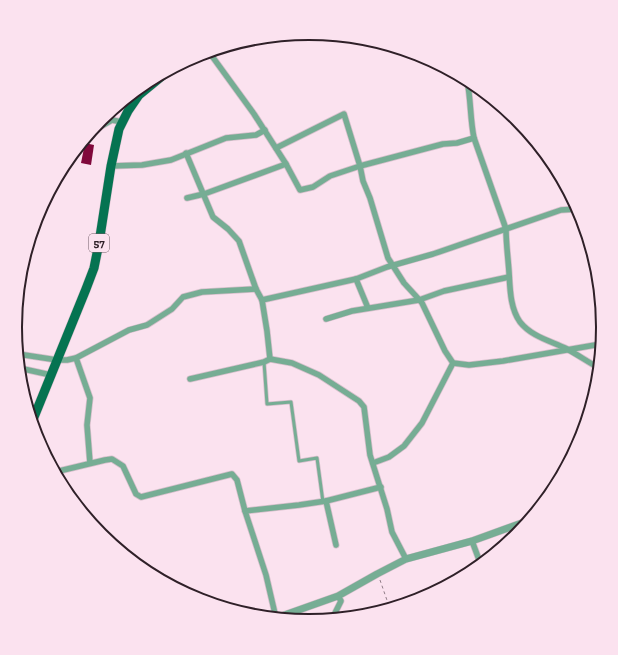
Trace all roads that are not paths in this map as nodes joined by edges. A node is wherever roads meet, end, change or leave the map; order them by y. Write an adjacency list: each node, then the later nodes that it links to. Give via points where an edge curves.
1 (213, 57): 6 (street)
2 (469, 90): 7 (street)
3 (137, 98): 5 (main road, 57)
4 (111, 121): 5 (street)
5 (122, 122): 11 (main road, 57)
6 (265, 130): 8 (street); 9 (street, via 256,135 226,138)
7 (474, 138): 12 (street); 16 (street)
8 (276, 148): 10 (street); 12 (street, via 344,114)
9 (186, 153): 11 (street, via 172,160 142,165); 13 (street)
10 (286, 164): 12 (street, via 300,190 313,188 330,176); 13 (street)
11 (111, 166): 30 (main road, 57, via 94,268)
12 (360, 166): 17 (street, via 388,258)
13 (204, 194): 14 (street); 20 (street, via 213,217 240,241)
14 (187, 198)
15 (570, 209): 16 (street, via 561,210)
16 (506, 229): 17 (street); 18 (street)
17 (394, 266): 19 (street); 22 (street, via 404,283)
18 (509, 276): 22 (street, via 444,291); 26 (street, via 512,302 520,322 536,335)
19 (356, 279): 21 (street); 23 (street)
20 (256, 289): 21 (street); 28 (street, via 202,292 183,297 172,309 148,325 129,330)
21 (262, 300): 29 (street)
22 (419, 300): 23 (street); 32 (street)
23 (368, 308): 24 (street)
24 (326, 318)
25 (595, 345): 26 (street)
26 (567, 350): 32 (street, via 469,366); 33 (street)
27 (23, 355): 30 (street)
28 (76, 358): 30 (street); 38 (street, via 90,398 87,424)
29 (270, 359): 31 (street); 39 (street, via 292,363 319,375 359,401 364,407)
30 (57, 360): 35 (main road, 57)
31 (264, 362): 36 (street); 42 (lane, via 268,404 291,402 299,461 317,458)
32 (453, 363): 39 (street, via 422,423 404,446 389,457)
33 (594, 365)
34 (25, 369): 35 (street)
35 (51, 375): 37 (main road, 57)
36 (190, 379)
37 (35, 414)
38 (90, 463): 40 (street); 43 (street, via 112,459 122,466 136,494 141,497 232,474 237,480)
39 (373, 463): 41 (street)
40 (60, 471)
41 (381, 487): 42 (street); 47 (street, via 392,532)
42 (325, 502): 43 (street); 46 (street)
43 (245, 511): 50 (street, via 266,574)
44 (517, 525): 45 (street)
45 (472, 541): 47 (street); 48 (street)
46 (336, 545)
47 (406, 559): 49 (street)
48 (479, 559)
49 (338, 596): 51 (street, via 341,601); 52 (street)
50 (275, 612)
51 (335, 613)
52 (288, 614)

